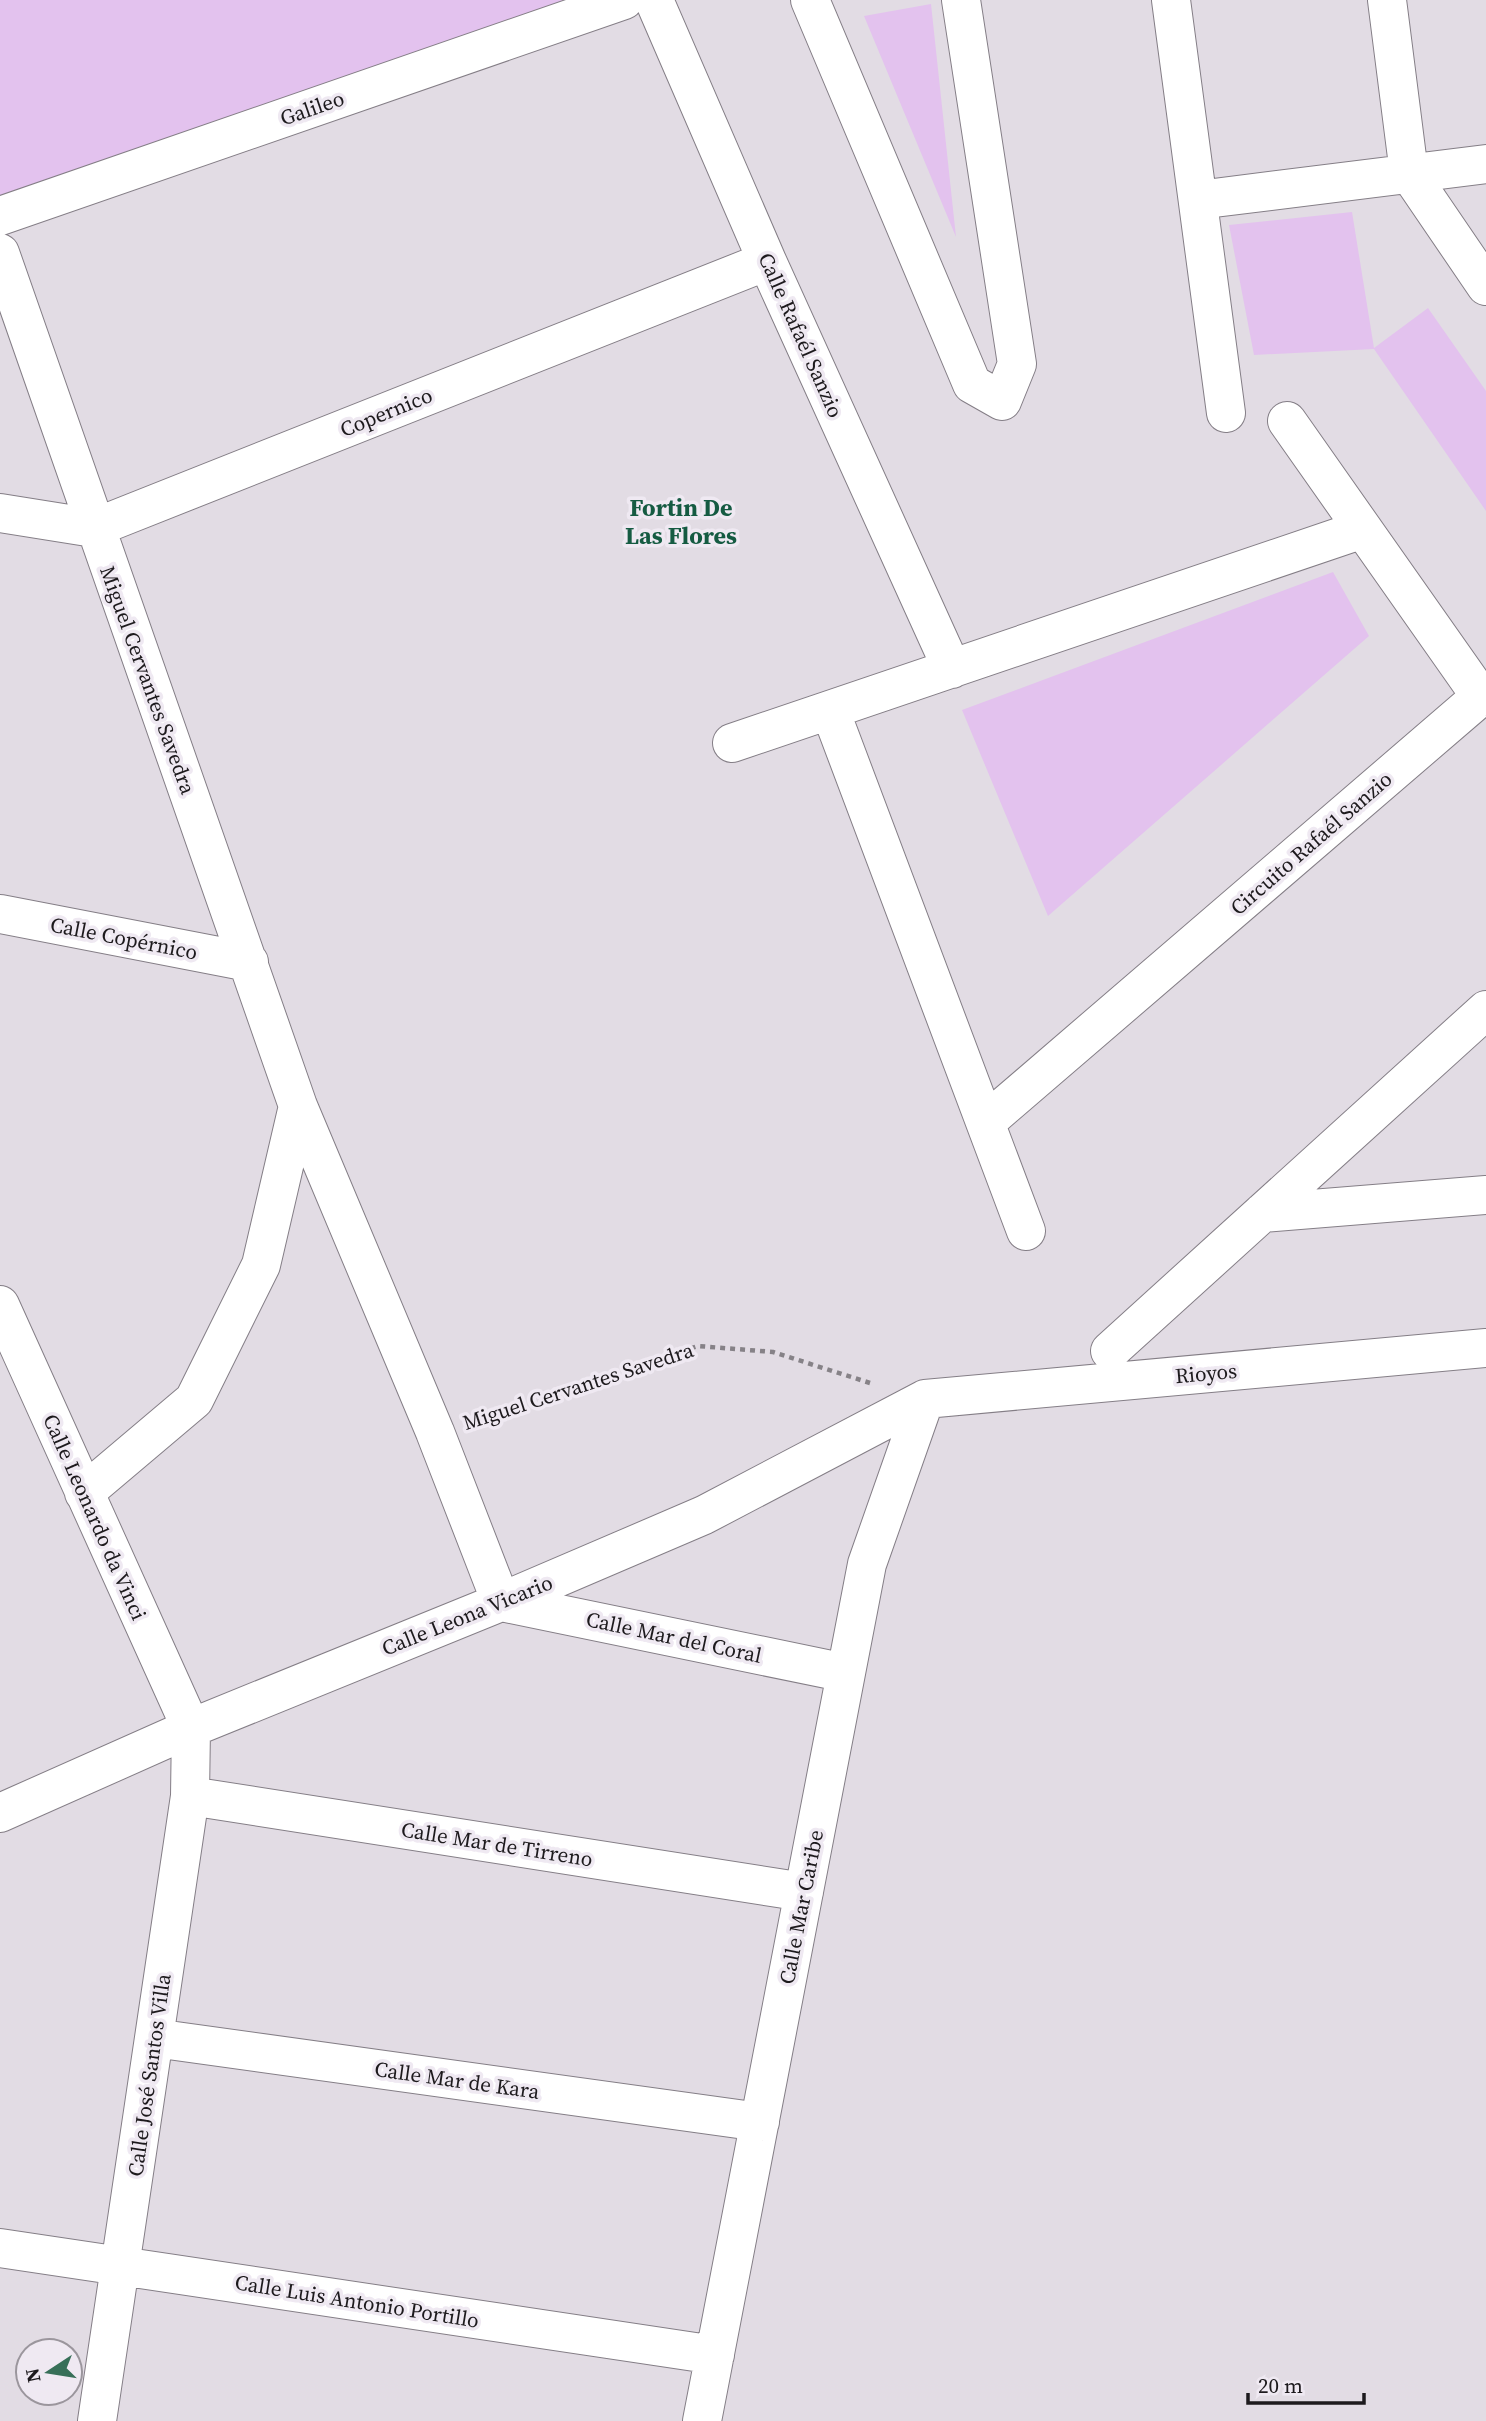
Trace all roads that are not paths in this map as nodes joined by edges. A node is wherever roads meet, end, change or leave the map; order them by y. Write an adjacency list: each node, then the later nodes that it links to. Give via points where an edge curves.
1 (624, 0): 10 (street, Galileo)
2 (654, 0): 12 (street, Calle Rafaél Sanzio)
3 (810, 0): 4 (street, via 972,384 1002,401 1017,364)
4 (961, 0)
5 (1171, 0): 9 (street)
6 (1387, 0): 8 (street)
7 (1486, 163): 8 (street)
8 (1409, 173): 9 (street); 13 (street)
9 (1198, 200): 14 (street)
10 (0, 216)
11 (0, 253): 17 (street, Miguel Cervantes Savedra)
12 (767, 261): 17 (street, Copernico); 19 (street, Calle Rafaél Sanzio)
13 (1486, 286)
14 (1226, 413)
15 (1287, 421): 18 (street, Circuito Rafaél Sanzio)
16 (0, 513): 17 (street)
17 (94, 528): 24 (street, Miguel Cervantes Savedra)
18 (1363, 530): 19 (street); 20 (street, Circuito Rafaél Sanzio)
19 (951, 669): 21 (street)
20 (1483, 695): 27 (street, Circuito Rafaél Sanzio)
21 (830, 710): 22 (street); 27 (street)
22 (732, 743)
23 (0, 914): 24 (street, Calle Copérnico)
24 (249, 962): 26 (street, Miguel Cervantes Savedra)
25 (1486, 1010): 29 (street)
26 (298, 1106): 35 (street, via 261,1265 194,1400); 36 (street, Miguel Cervantes Savedra)
27 (986, 1122): 30 (street)
28 (1486, 1195): 29 (street)
29 (1262, 1213): 33 (street)
30 (1026, 1231)
31 (0, 1305): 35 (street, Calle Leonardo da Vinci)
32 (1486, 1348): 34 (street, Rioyos)
33 (1110, 1351)
34 (925, 1399): 36 (street, Calle Leona Vicario, via 704,1515); 37 (street, Calle Mar Caribe, via 867,1564)
35 (84, 1493): 38 (street, Calle Leonardo da Vinci)
36 (502, 1602): 37 (street, Calle Mar del Coral); 38 (street, Calle Leona Vicario)
37 (846, 1673): 41 (street, Calle Mar Caribe)
38 (191, 1728): 39 (street, Calle José Santos Villa); 40 (street, Calle Leona Vicario)
39 (191, 1796): 41 (street, Calle Mar de Tirreno); 42 (street, Calle José Santos Villa)
40 (0, 1813)
41 (804, 1892): 43 (street, Calle Mar Caribe)
42 (154, 2038): 43 (street, Calle Mar de Kara); 45 (street, Calle José Santos Villa)
43 (760, 2122): 46 (street, Calle Mar Caribe)
44 (0, 2248): 45 (street, Calle Luis Antonio Portillo)
45 (120, 2266): 46 (street, Calle Luis Antonio Portillo); 47 (street, Calle José Santos Villa)
46 (715, 2355): 48 (street, Calle Mar Caribe)
47 (97, 2421)
48 (702, 2421)

